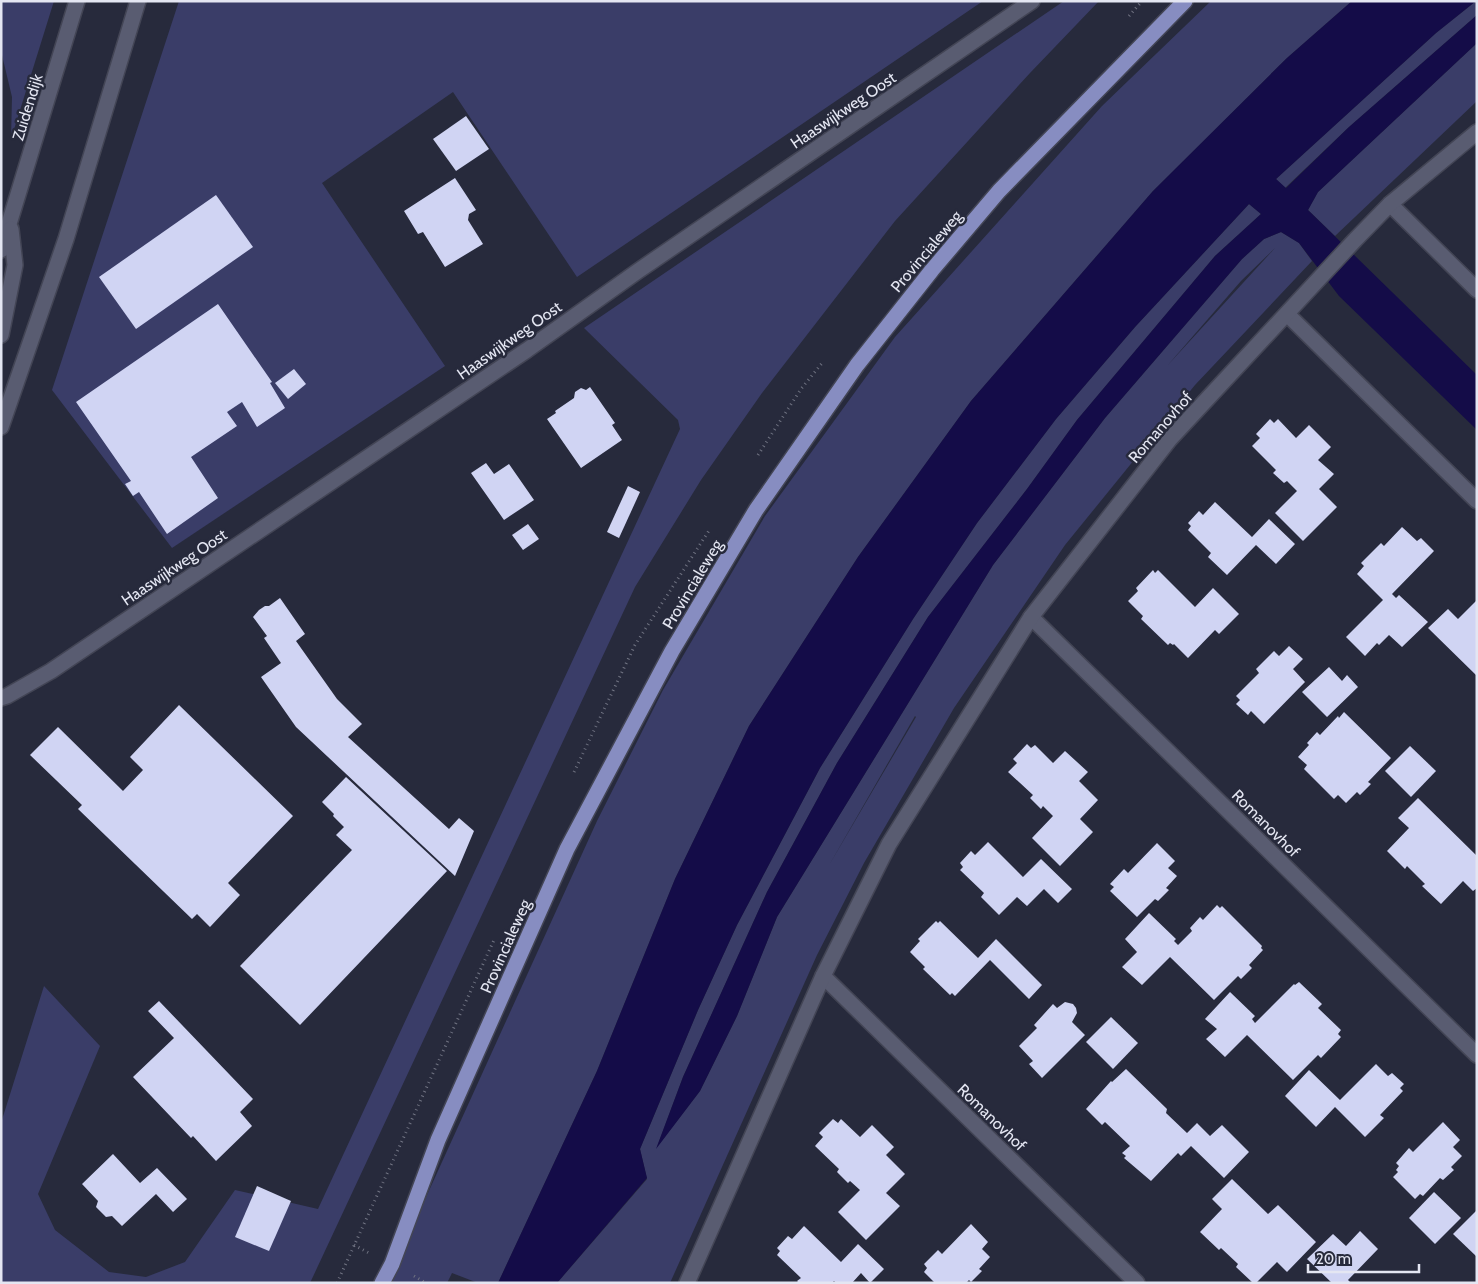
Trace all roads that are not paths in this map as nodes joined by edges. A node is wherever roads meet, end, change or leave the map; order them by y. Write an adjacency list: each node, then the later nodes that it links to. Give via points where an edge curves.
1 (77, 1): 7 (street, Zuidendijk)
2 (138, 1): 12 (street, via 66,239)
3 (1032, 1): 15 (street, Haaswijkweg Oost, via 404,433 51,671)
4 (1184, 1): 18 (main road, Provincialeweg, via 999,191 932,270 857,365 756,510 672,651 567,848 438,1140)
5 (1477, 132): 6 (street, Romanovhof)
6 (1390, 204): 9 (street); 10 (street, Romanovhof)
7 (10, 223): 8 (street, Zuidendijk); 11 (street, Zuidendijk, via 15,265)
8 (1, 250)
9 (1477, 290)
10 (1287, 314): 13 (street); 14 (street, Romanovhof, via 1170,439)
11 (1, 335)
12 (1, 427)
13 (1477, 500)
14 (1031, 616): 16 (street, Romanovhof, via 889,844); 17 (street, Romanovhof)
15 (1, 698)
16 (823, 976): 19 (street, Romanovhof); 20 (street, Romanovhof)
17 (1477, 1055)
18 (382, 1283)
19 (687, 1283)
20 (1137, 1283)

